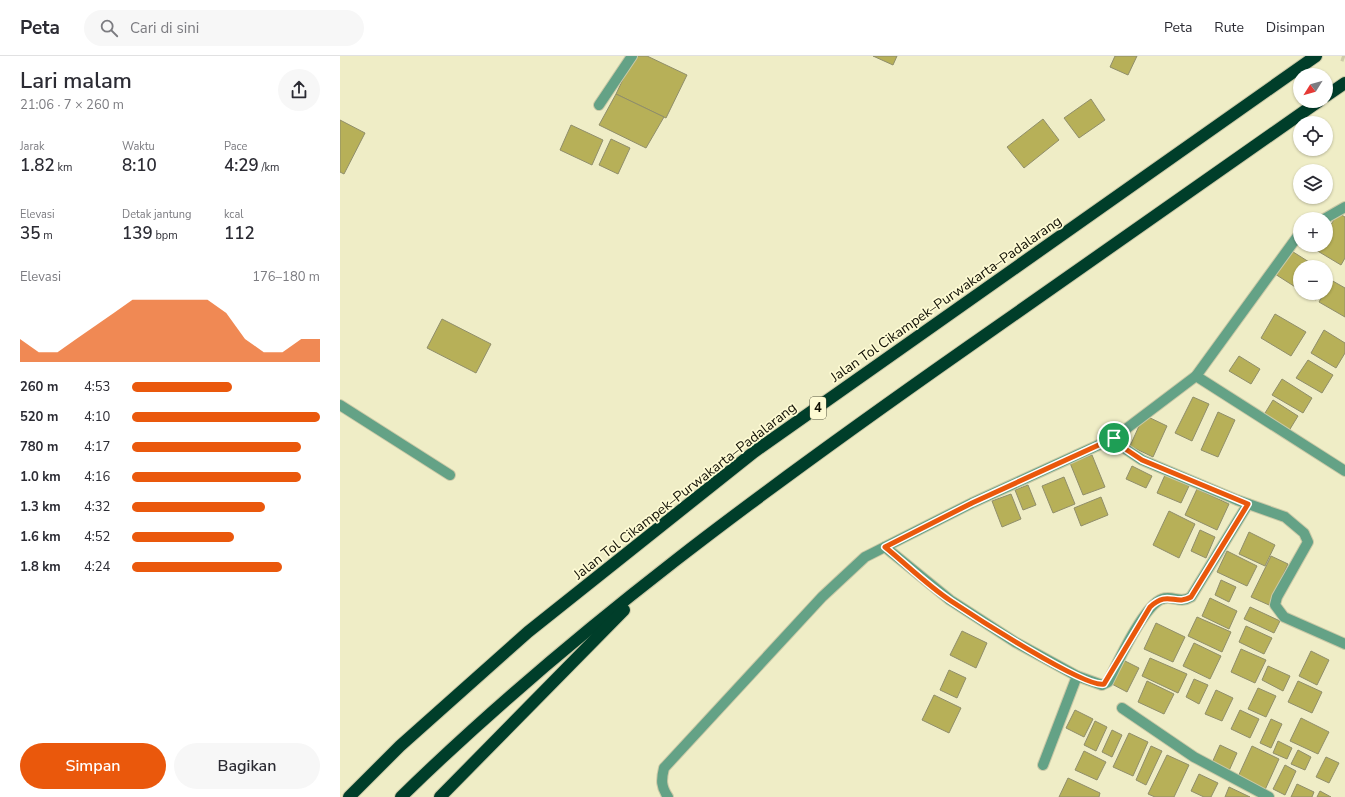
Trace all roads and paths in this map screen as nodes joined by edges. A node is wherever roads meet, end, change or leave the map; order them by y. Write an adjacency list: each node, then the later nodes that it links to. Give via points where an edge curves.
1 (632, 56): 5 (street)
2 (1316, 56): 22 (highway, Jalan Tol Cikampek–Purwakarta–Padalarang / 4, via 754,452 528,632 400,746)
3 (1345, 83): 4 (highway)
4 (1333, 91)
5 (599, 105)
6 (1309, 108): 17 (highway, via 830,444)
7 (1345, 207): 8 (street)
8 (1333, 214)
9 (1293, 243): 10 (street)
10 (1196, 376): 12 (street); 13 (street)
11 (340, 405): 14 (street)
12 (1114, 438): 15 (street, via 1142,460); 16 (street, via 972,503)
13 (1345, 471)
14 (450, 475)
15 (1248, 504): 18 (street, via 1284,517 1304,533 1308,542 1275,605 1284,617); 19 (street, via 1191,597 1182,601 1162,599 1150,607 1106,683 1098,685)
16 (885, 547): 19 (street, via 950,600 1015,642); 25 (street, via 865,557 822,597 664,768 661,779)
17 (661, 572): 23 (highway, via 550,661); 24 (highway)
18 (1345, 644)
19 (1077, 676): 21 (street)
20 (1122, 708): 26 (street, via 1194,757)
21 (1043, 765)
22 (349, 797)
23 (401, 797)
24 (440, 797)
25 (668, 797)
26 (1269, 797)

